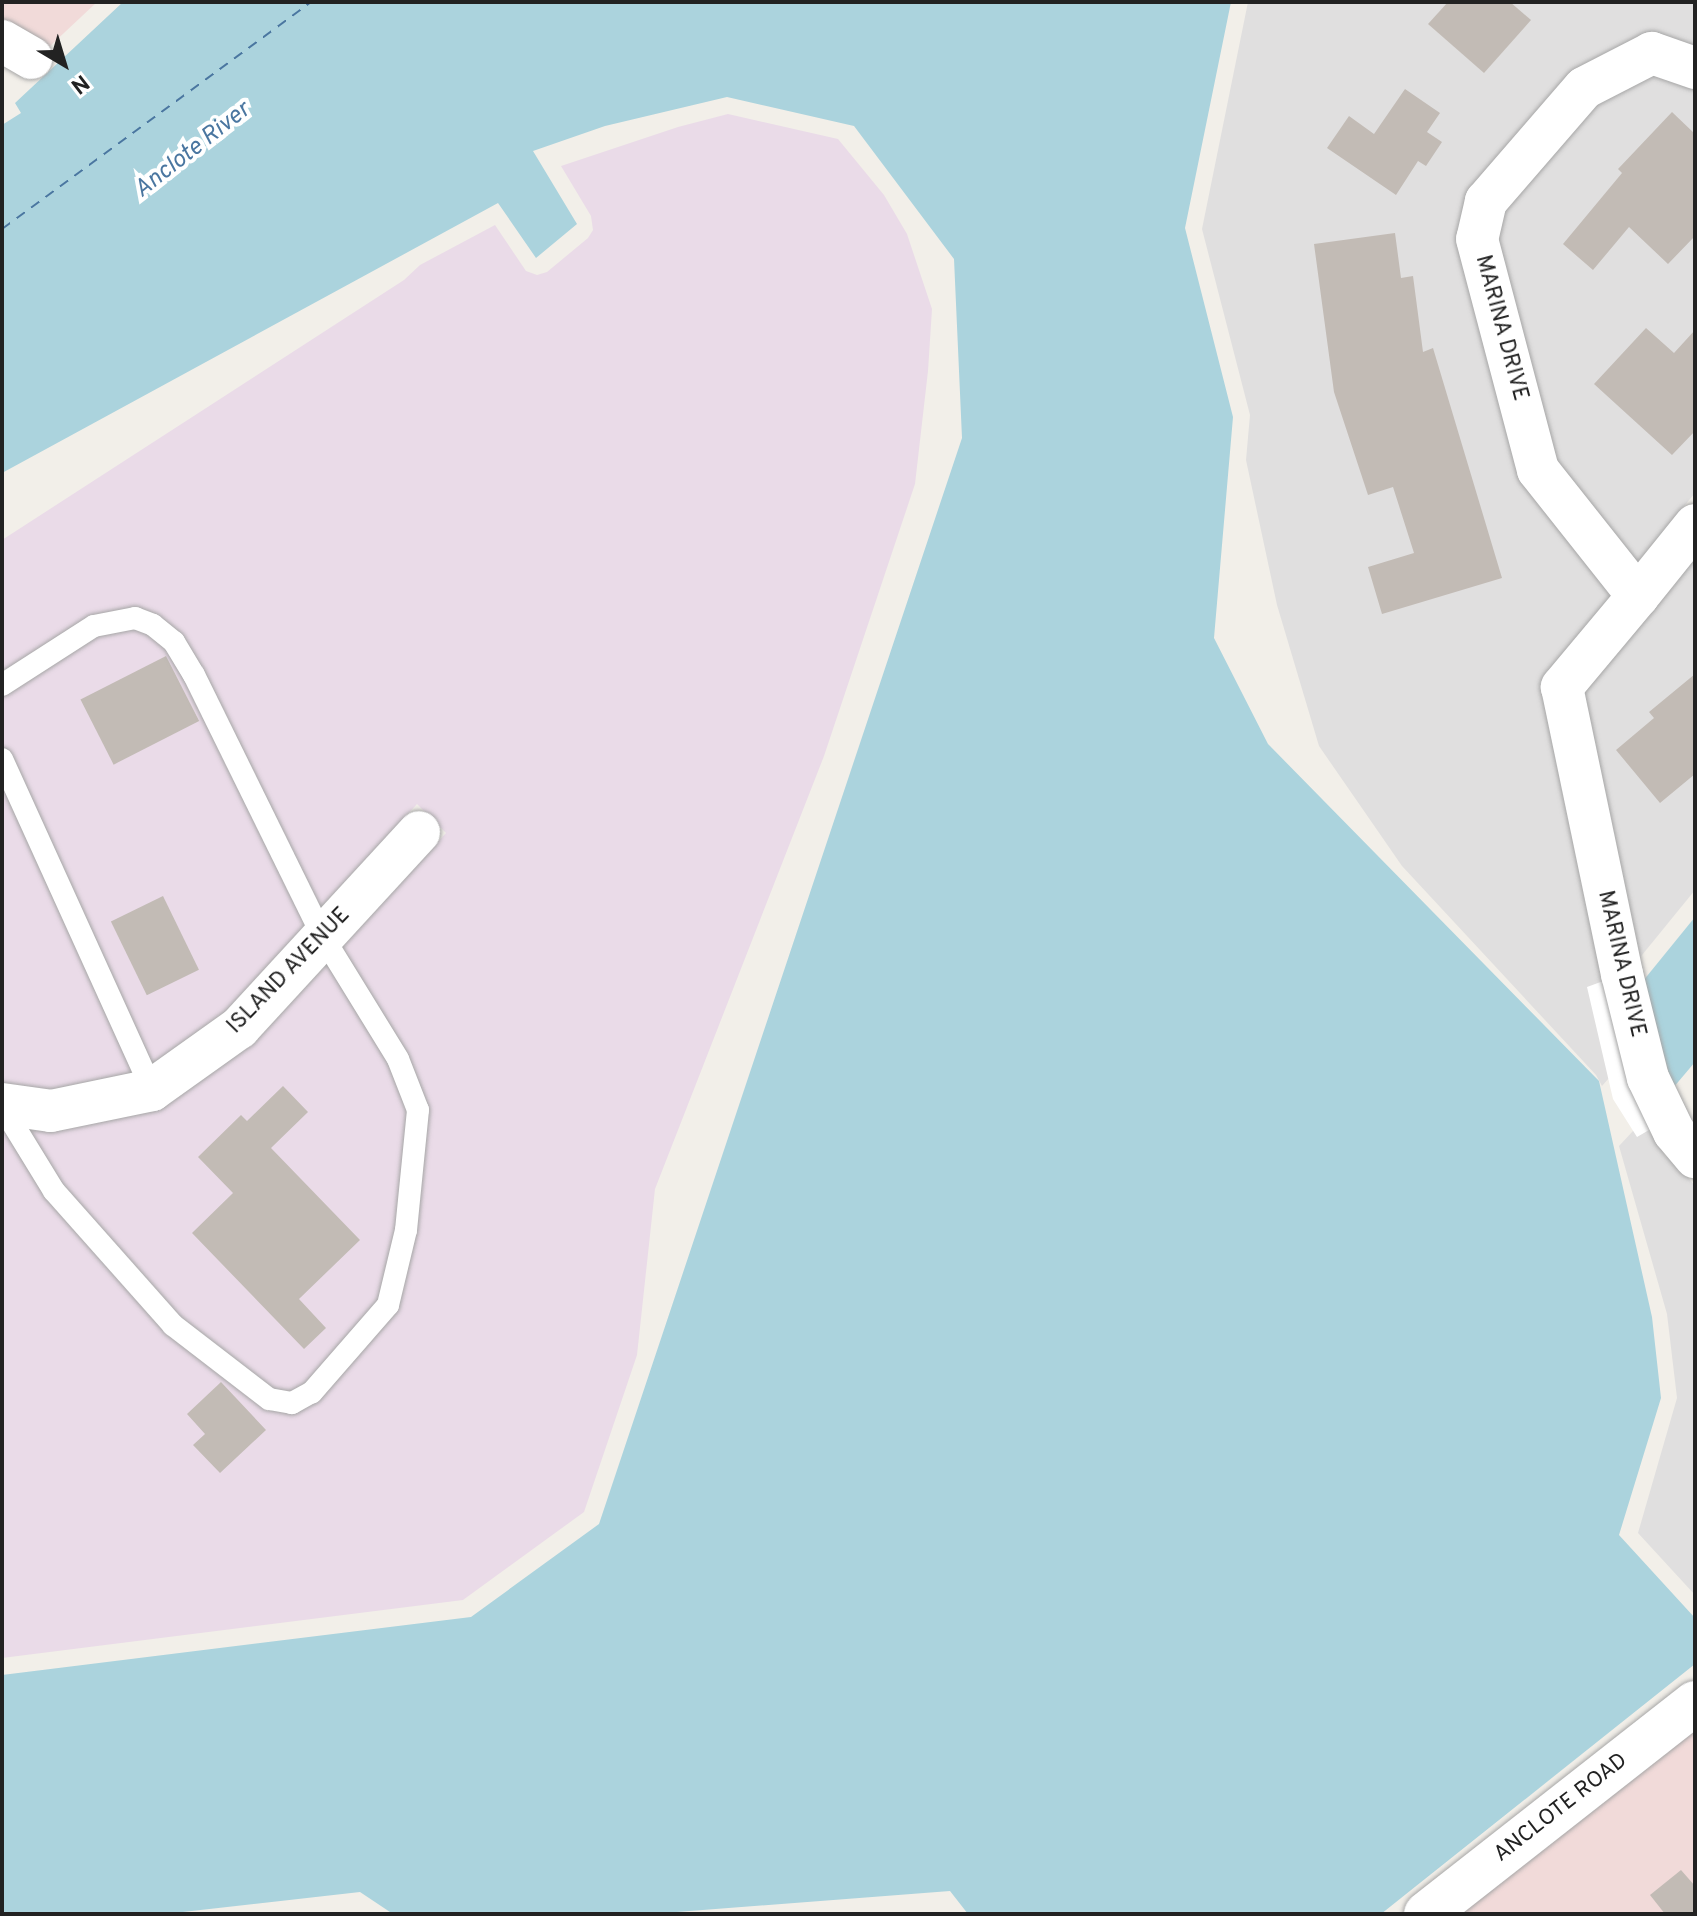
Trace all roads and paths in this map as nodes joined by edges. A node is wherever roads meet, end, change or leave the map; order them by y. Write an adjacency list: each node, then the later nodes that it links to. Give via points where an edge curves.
1 (1695, 68): 3 (street, MARINA DRIVE, via 1652,53 1584,88 1486,201 1477,239 1538,470)
2 (1695, 525): 3 (street, MARINA DRIVE)
3 (1638, 596): 10 (street, MARINA DRIVE, via 1562,687 1648,1078)
4 (2, 685): 7 (lane, via 94,626 135,618 153,625 174,642 194,675)
5 (2, 759): 8 (lane)
6 (419, 832): 7 (street, ISLAND AVENUE)
7 (323, 937): 8 (street, ISLAND AVENUE, via 239,1028); 9 (lane, via 398,1059 418,1110 406,1230 388,1305 312,1392 292,1403 269,1399 173,1325 54,1191)
8 (152, 1090): 9 (street, ISLAND AVENUE, via 51,1111)
9 (2, 1105)
10 (1684, 1145)
11 (1695, 1703): 12 (street, ANCLOTE ROAD)
12 (1426, 1914)

